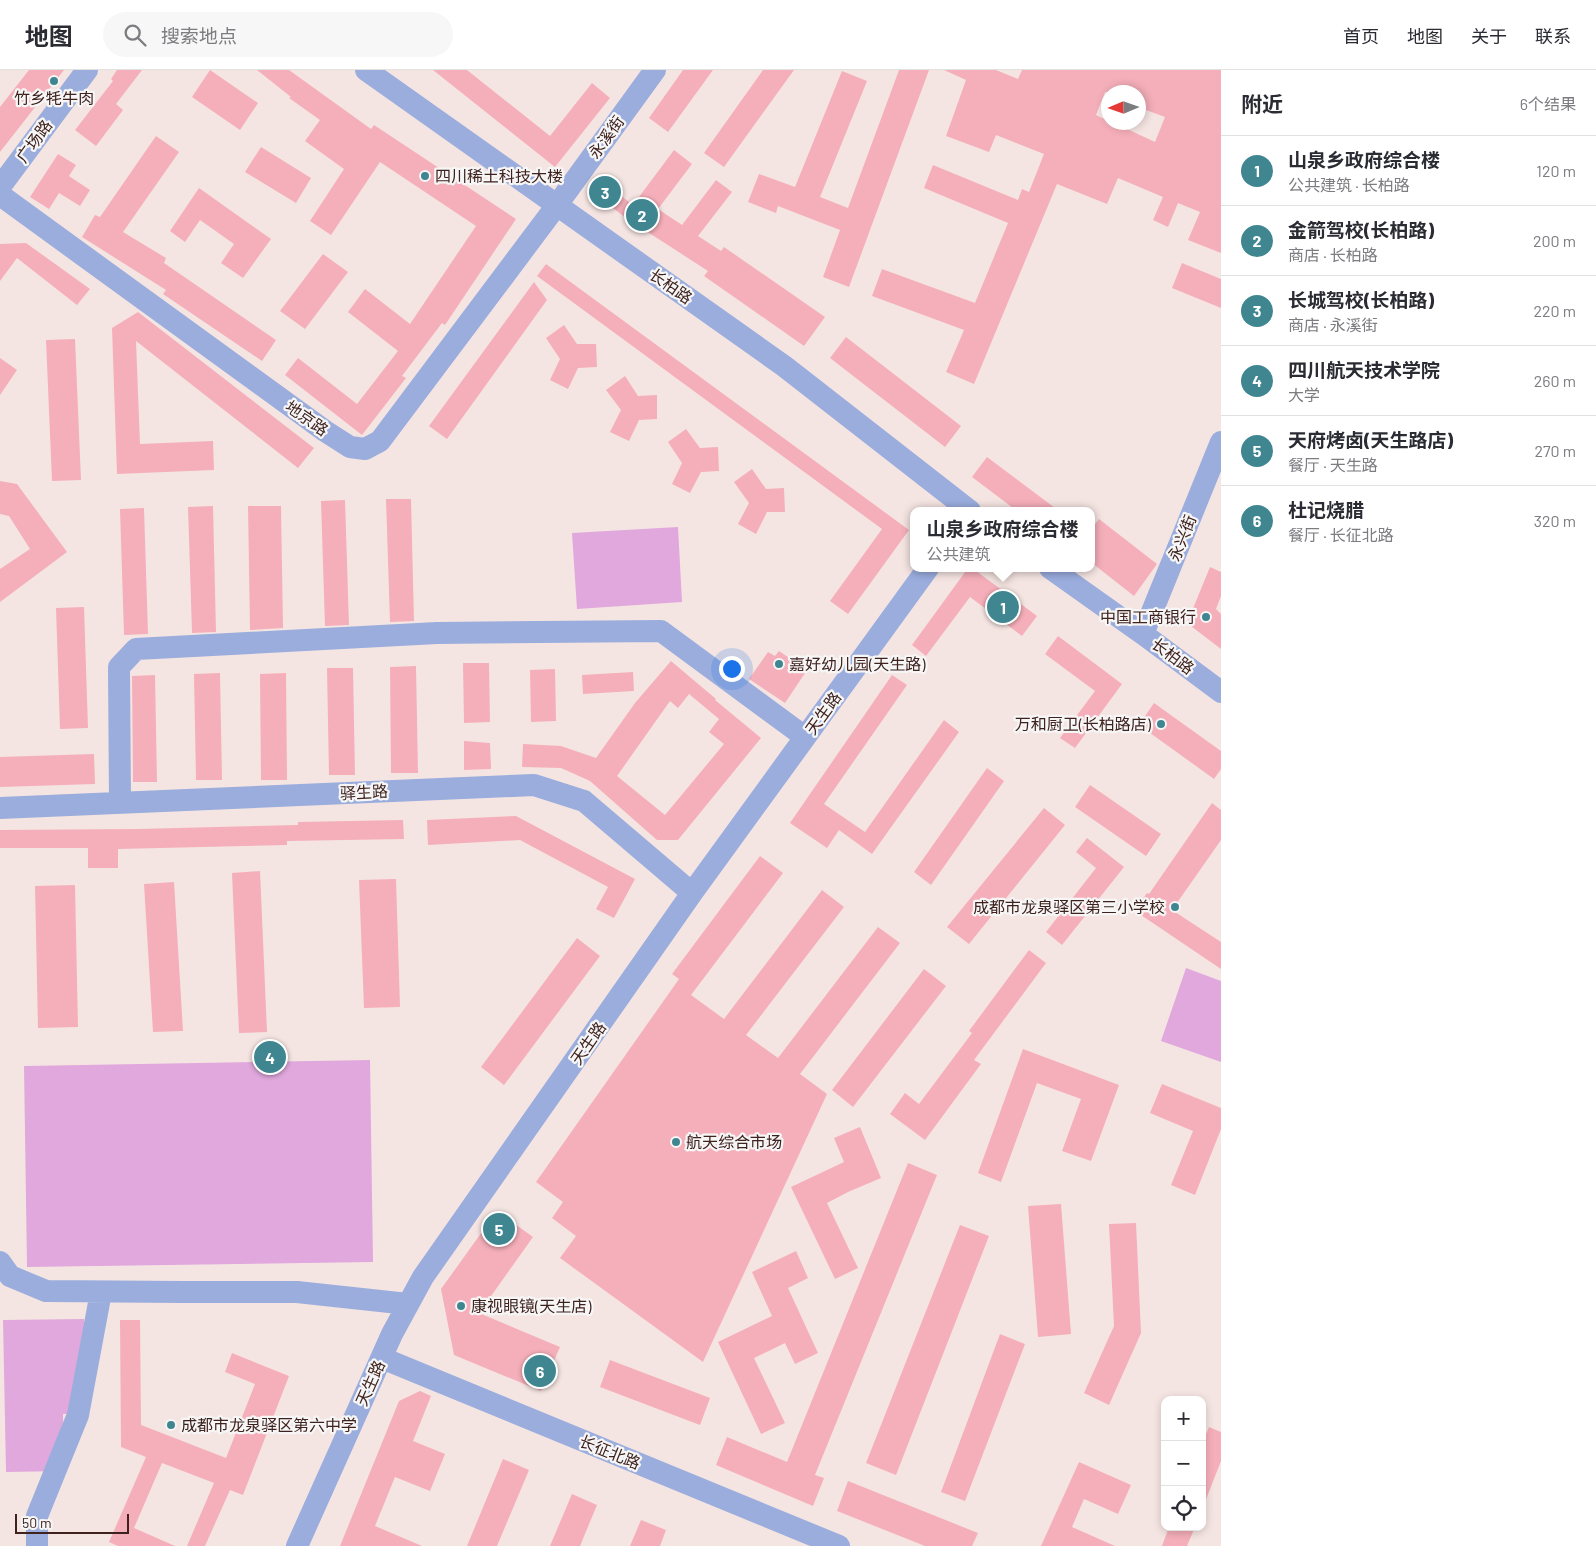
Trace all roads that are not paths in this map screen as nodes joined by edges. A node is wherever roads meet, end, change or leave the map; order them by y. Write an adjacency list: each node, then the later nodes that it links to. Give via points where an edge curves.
1 (86, 70): 4 (street, 广场路)
2 (366, 70): 6 (street, 长柏路)
3 (655, 70): 6 (street, 永溪街)
4 (0, 187)
5 (0, 195): 6 (street, 地京路, via 325,431 350,447 365,449 380,441)
6 (557, 205): 8 (street, 长柏路, via 784,366)
7 (1221, 442): 11 (street, 永兴街)
8 (964, 507)
9 (925, 572): 13 (street, 天生路)
10 (1056, 572): 11 (street, 长柏路)
11 (1143, 634): 12 (street, 长柏路)
12 (1221, 692)
13 (805, 738): 14 (street, via 661,631 437,633 136,649 119,668); 16 (street, 天生路)
14 (120, 803): 15 (street, 驿生路); 16 (street, 驿生路, via 534,785 584,801)
15 (0, 808)
16 (692, 893): 19 (street, 天生路, via 423,1277)
17 (0, 1262): 18 (street, via 10,1276 46,1291)
18 (101, 1292): 19 (street, via 297,1292); 21 (street, via 78,1415 37,1516)
19 (408, 1304): 20 (street, 天生路)
20 (382, 1358): 22 (street, 天生路); 23 (street, 长征北路)
21 (38, 1546)
22 (297, 1546)
23 (839, 1546)

